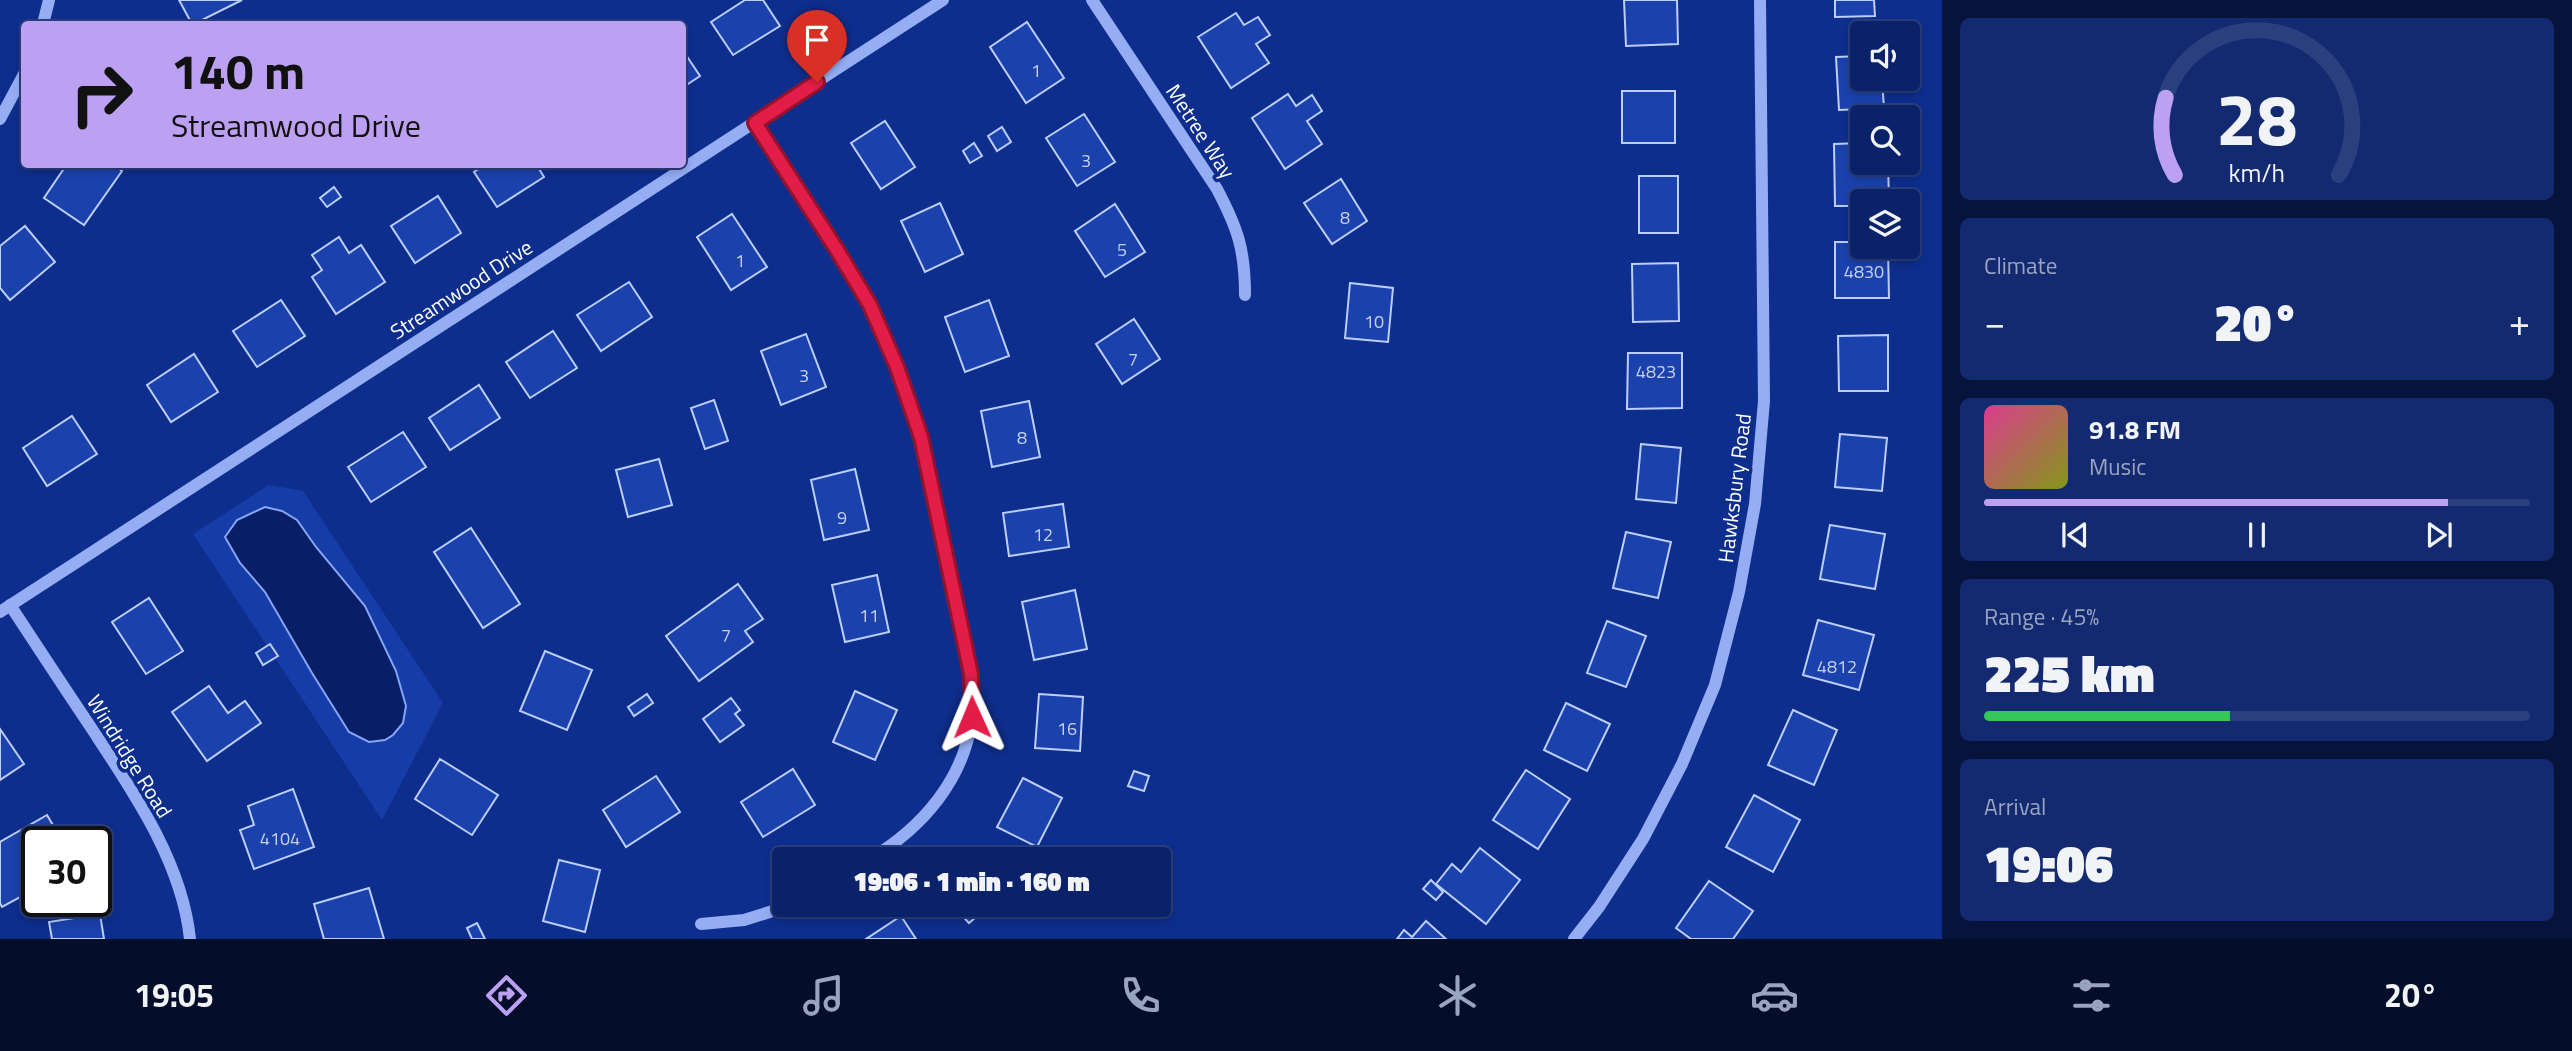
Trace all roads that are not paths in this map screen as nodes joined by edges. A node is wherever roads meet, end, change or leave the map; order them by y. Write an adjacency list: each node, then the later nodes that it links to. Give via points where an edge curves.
1 (49, 0): 5 (street)
2 (943, 0): 8 (street, Streamwood Drive)
3 (1092, 0): 11 (street, Metree Way, via 1232,218 1245,260)
4 (1760, 0): 17 (street, Hawksbury Road, via 1764,401 1755,503 1739,592 1715,685 1682,764 1643,839)
5 (44, 21)
6 (21, 80): 7 (street)
7 (0, 119)
8 (755, 123): 10 (street, Streamwood Drive); 13 (street, via 870,305 897,367 921,437 971,674 972,717 962,756 945,793)
9 (685, 168): 12 (street, Streamwood Drive)
10 (686, 168)
11 (1245, 295)
12 (5, 608): 16 (street, Windridge Road, via 132,789 176,883)
13 (888, 847)
14 (772, 911): 15 (street, via 744,920)
15 (701, 924)
16 (190, 939)
17 (1574, 939)

